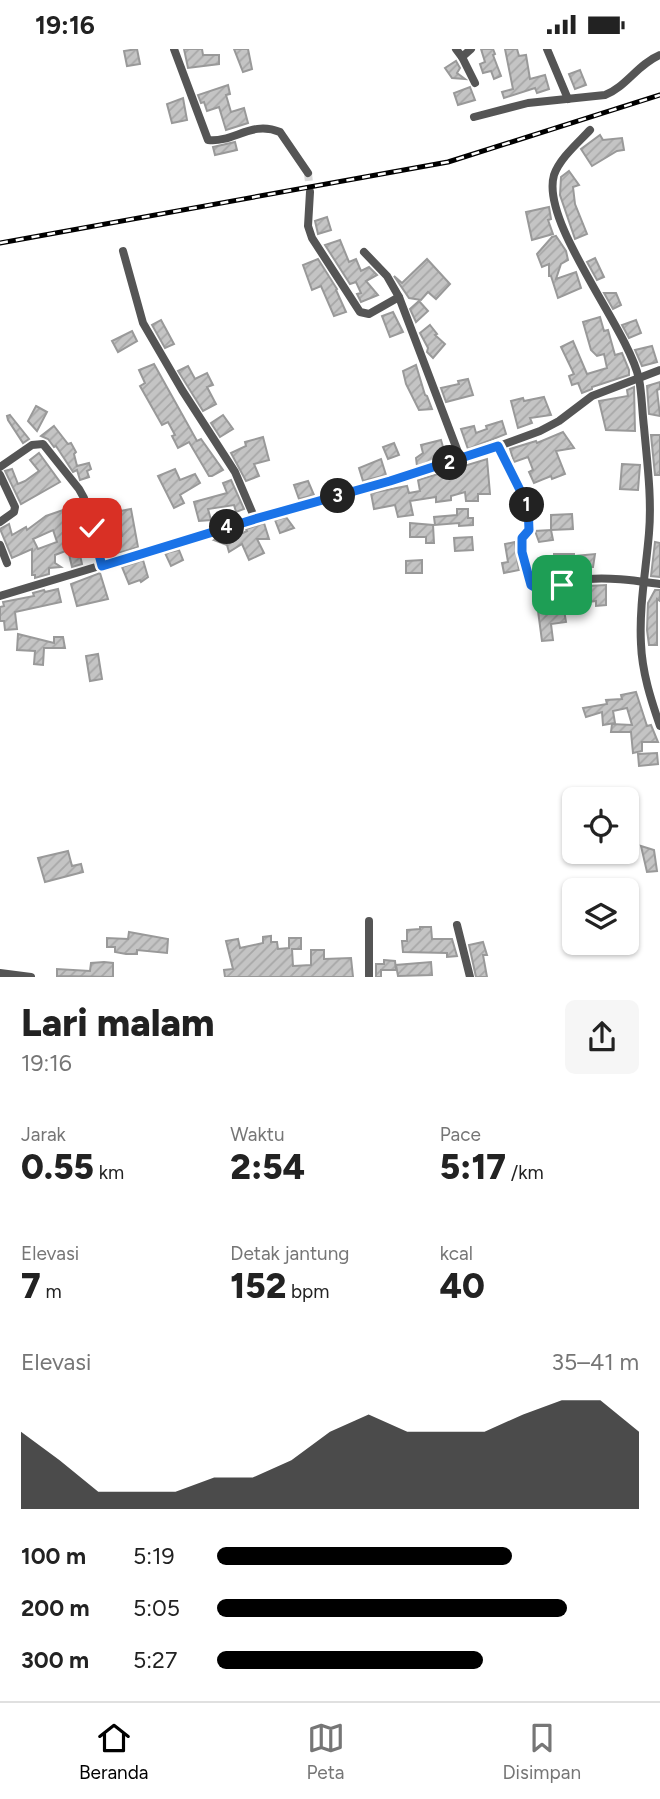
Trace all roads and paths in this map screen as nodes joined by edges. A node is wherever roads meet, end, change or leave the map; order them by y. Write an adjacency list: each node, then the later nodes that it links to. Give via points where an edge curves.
1 (174, 49): 10 (street, via 208,140 260,128 274,130)
2 (471, 49): 4 (street)
3 (547, 49): 7 (street)
4 (459, 53): 6 (street)
5 (660, 55): 7 (street, via 614,92)
6 (475, 83)
7 (568, 99): 8 (street, via 528,103)
8 (474, 117)
9 (590, 130): 16 (street, via 560,162 554,198 577,257)
10 (308, 173)
11 (310, 193): 14 (street, via 310,232 360,312 369,314)
12 (123, 250): 21 (street, via 143,323 235,472)
13 (364, 252): 14 (street)
14 (399, 297): 18 (street)
15 (660, 370): 16 (street)
16 (639, 377): 17 (street, via 592,396 548,427); 26 (street, via 649,487)
17 (498, 446): 18 (street); 26 (street, via 528,506 529,530 522,538 522,552 531,585 545,589 604,578)
18 (461, 460): 21 (street)
19 (0, 467): 25 (street, via 32,445 43,444 84,498)
20 (0, 475): 22 (street, via 15,507)
21 (255, 519): 25 (street)
22 (0, 522)
23 (0, 545): 24 (street)
24 (7, 563)
25 (102, 566): 28 (street)
26 (643, 582): 27 (street); 29 (street, via 640,646)
27 (660, 584)
28 (0, 596)
29 (660, 726)
30 (369, 921): 34 (street)
31 (457, 925): 35 (street)
32 (0, 973): 33 (street)
33 (31, 977)
34 (369, 977)
35 (470, 977)

